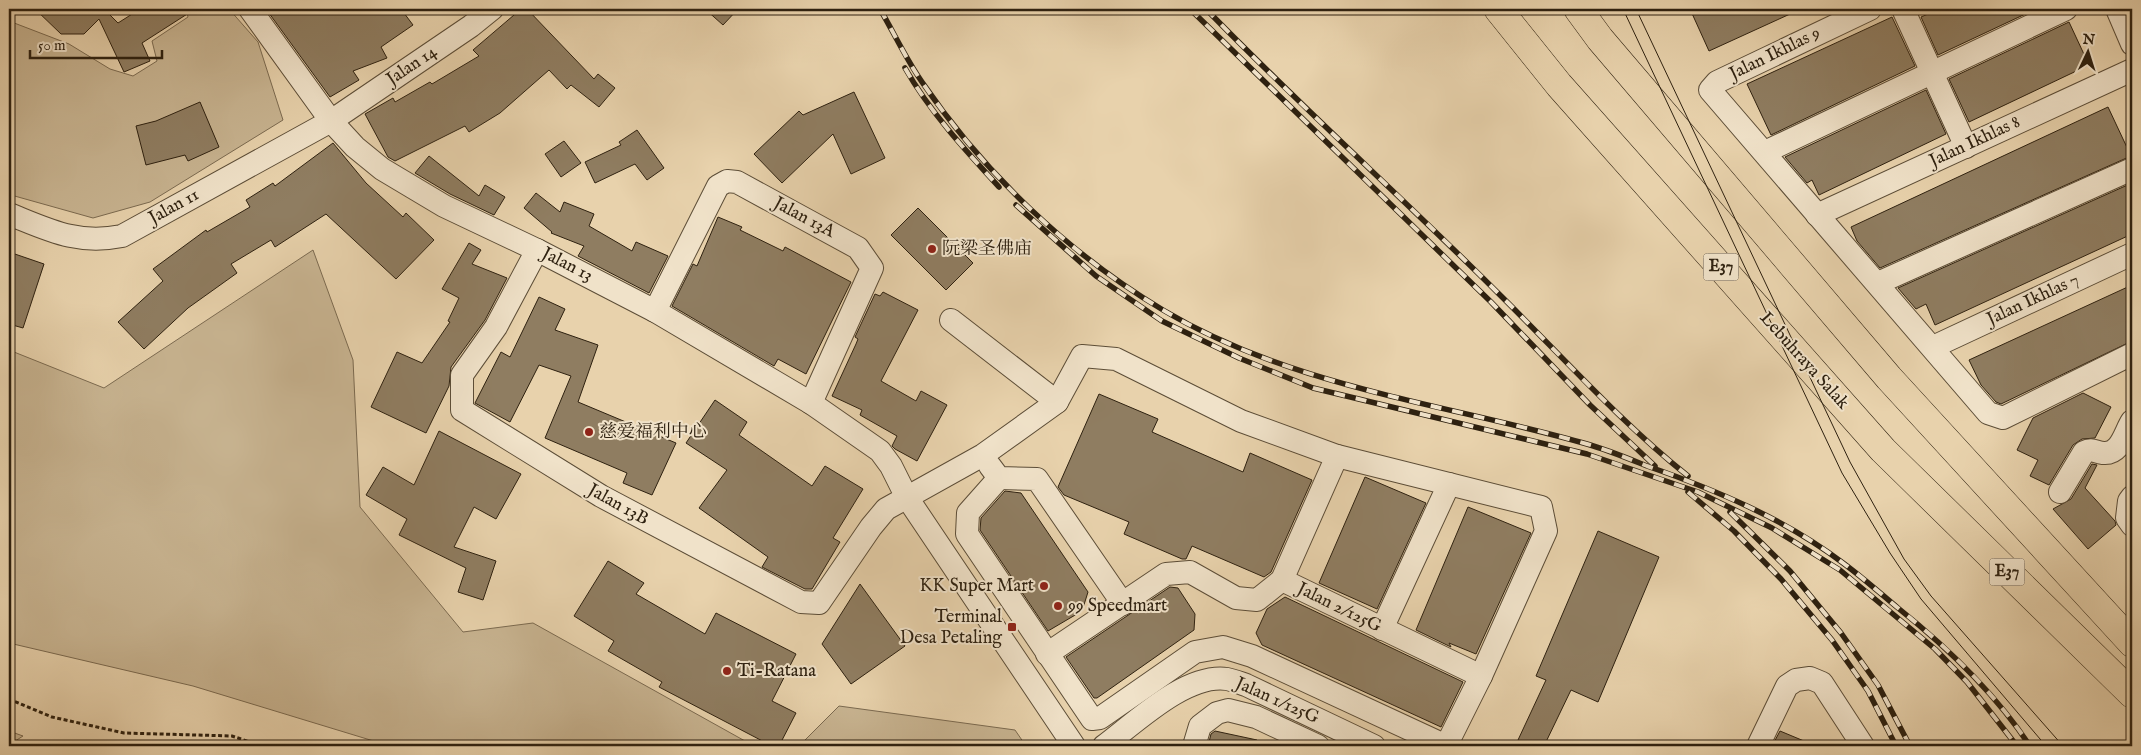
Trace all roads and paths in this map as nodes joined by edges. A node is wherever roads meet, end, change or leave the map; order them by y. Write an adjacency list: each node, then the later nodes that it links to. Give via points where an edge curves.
1 (250, 9): 12 (street, Jalan 13)
2 (492, 9): 12 (street, Jalan 14)
3 (1498, 9): 42 (highway, Lebuhraya Salak / E37, via 1559,85 1883,450)
4 (1578, 9): 39 (highway, E37, via 1889,378)
5 (1870, 9): 14 (street, Jalan Ikhlas 9, via 1717,82 1710,90)
6 (1902, 9): 11 (street)
7 (2066, 9): 11 (street)
8 (2117, 9): 9 (street)
9 (2132, 44)
10 (2132, 70): 13 (street, Jalan Ikhlas 8)
11 (1932, 72): 13 (street); 14 (street)
12 (331, 121): 16 (street, Jalan 11, via 122,236 90,240 67,237); 18 (street, Jalan 13, via 382,170 413,189)
13 (1966, 147): 17 (street, Jalan Ikhlas 8)
14 (1765, 152): 17 (street)
15 (2132, 169): 20 (street)
16 (9, 214)
17 (1817, 214): 20 (street)
18 (537, 250): 21 (street, Jalan 13); 33 (street, Jalan 13B, via 496,327 462,375 462,410 601,496 802,602 819,603 871,527 886,509)
19 (2132, 254): 23 (street, Jalan Ikhlas 7)
20 (1878, 283): 23 (street)
21 (656, 311): 26 (street, Jalan 13); 26 (street, Jalan 13A, via 718,186 726,181 737,182 858,248 872,268)
22 (951, 320): 25 (street)
23 (1934, 347): 24 (street, via 1988,412 2003,418)
24 (2132, 354)
25 (1057, 402): 28 (street); 29 (street, via 1082,356 1116,359 1241,421)
26 (811, 403): 33 (street, Jalan 13, via 880,451)
27 (2131, 428): 32 (street, via 2123,442 2109,452 2093,449 2084,452)
28 (983, 455): 30 (street); 33 (street)
29 (1337, 456): 31 (street); 36 (street)
30 (999, 478): 37 (street, via 1037,479); 40 (street, via 968,513 967,534)
31 (1449, 484): 38 (street); 41 (street, via 1541,507 1546,531)
32 (2060, 492)
33 (906, 496): 45 (street, Jalan 13)
34 (2132, 497): 35 (street, via 2127,518)
35 (2132, 525)
36 (1282, 580): 37 (street, Jalan 2/125G, via 1257,600 1236,598 1190,572 1166,574); 38 (street, Jalan 2/125G)
37 (1123, 604): 40 (street, Jalan 2/125G)
38 (1382, 629): 41 (street, Jalan 2/125G)
39 (2132, 643)
40 (1047, 654): 50 (street, via 1092,719 1100,718 1195,652 1223,647 1252,656)
41 (1481, 676): 50 (street)
42 (2132, 694)
43 (9, 699): 44 (path, via 52,717 124,733 232,736)
44 (262, 746)
45 (1074, 746)
46 (1104, 746): 49 (street, Jalan 1/125G, via 1174,694 1206,681 1226,679 1246,685)
47 (1194, 746): 48 (street, via 1200,726 1217,713 1228,710 1256,717)
48 (1318, 746)
49 (1374, 746)
50 (1446, 746)
51 (1758, 746): 52 (street, via 1786,686 1796,680 1810,678 1822,683)
52 (1863, 746)

